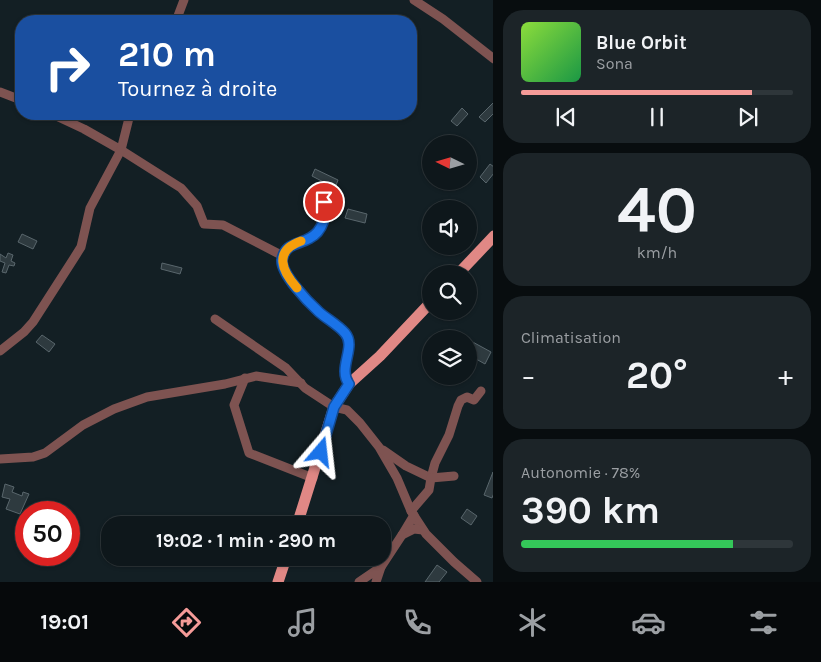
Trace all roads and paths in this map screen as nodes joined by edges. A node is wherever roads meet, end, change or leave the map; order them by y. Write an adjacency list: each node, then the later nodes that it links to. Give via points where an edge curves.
1 (184, 0): 3 (street)
2 (414, 0): 4 (street)
3 (178, 15)
4 (493, 58)
5 (0, 92): 6 (street)
6 (15, 98)
7 (65, 120): 9 (street)
8 (128, 120): 9 (street)
9 (121, 150): 12 (street, via 181,188 197,206 204,224 223,225); 16 (street, via 90,208 76,256 33,322)
10 (324, 202): 12 (street, via 325,217 315,234 288,246)
11 (493, 237): 13 (main road)
12 (283, 256): 19 (street, via 286,273 295,286 318,311 346,333 349,340 344,373)
13 (467, 265)
14 (422, 312): 19 (main road)
15 (216, 320): 18 (street, via 286,368)
16 (0, 350)
17 (245, 378): 18 (street, via 256,376); 23 (street, via 147,397 83,425 45,453); 26 (street, via 234,405 249,453)
18 (301, 384): 21 (street)
19 (349, 384): 21 (main road)
20 (481, 390): 24 (street, via 474,400 466,397 458,406)
21 (334, 407): 22 (street, via 347,410); 26 (main road)
22 (379, 447): 25 (street); 29 (street)
23 (0, 459)
24 (434, 467): 25 (street); 27 (street)
25 (417, 471): 27 (street)
26 (313, 478): 30 (main road)
27 (431, 478): 28 (street); 28 (street, via 450,477 438,481)
28 (429, 490): 29 (street)
29 (413, 513): 31 (street); 32 (street)
30 (300, 516)
31 (423, 530): 32 (street, via 414,529); 38 (street)
32 (402, 535): 34 (street)
33 (283, 566): 35 (main road)
34 (381, 567): 36 (street); 37 (street)
35 (278, 582)
36 (359, 582)
37 (376, 582)
38 (477, 582)

